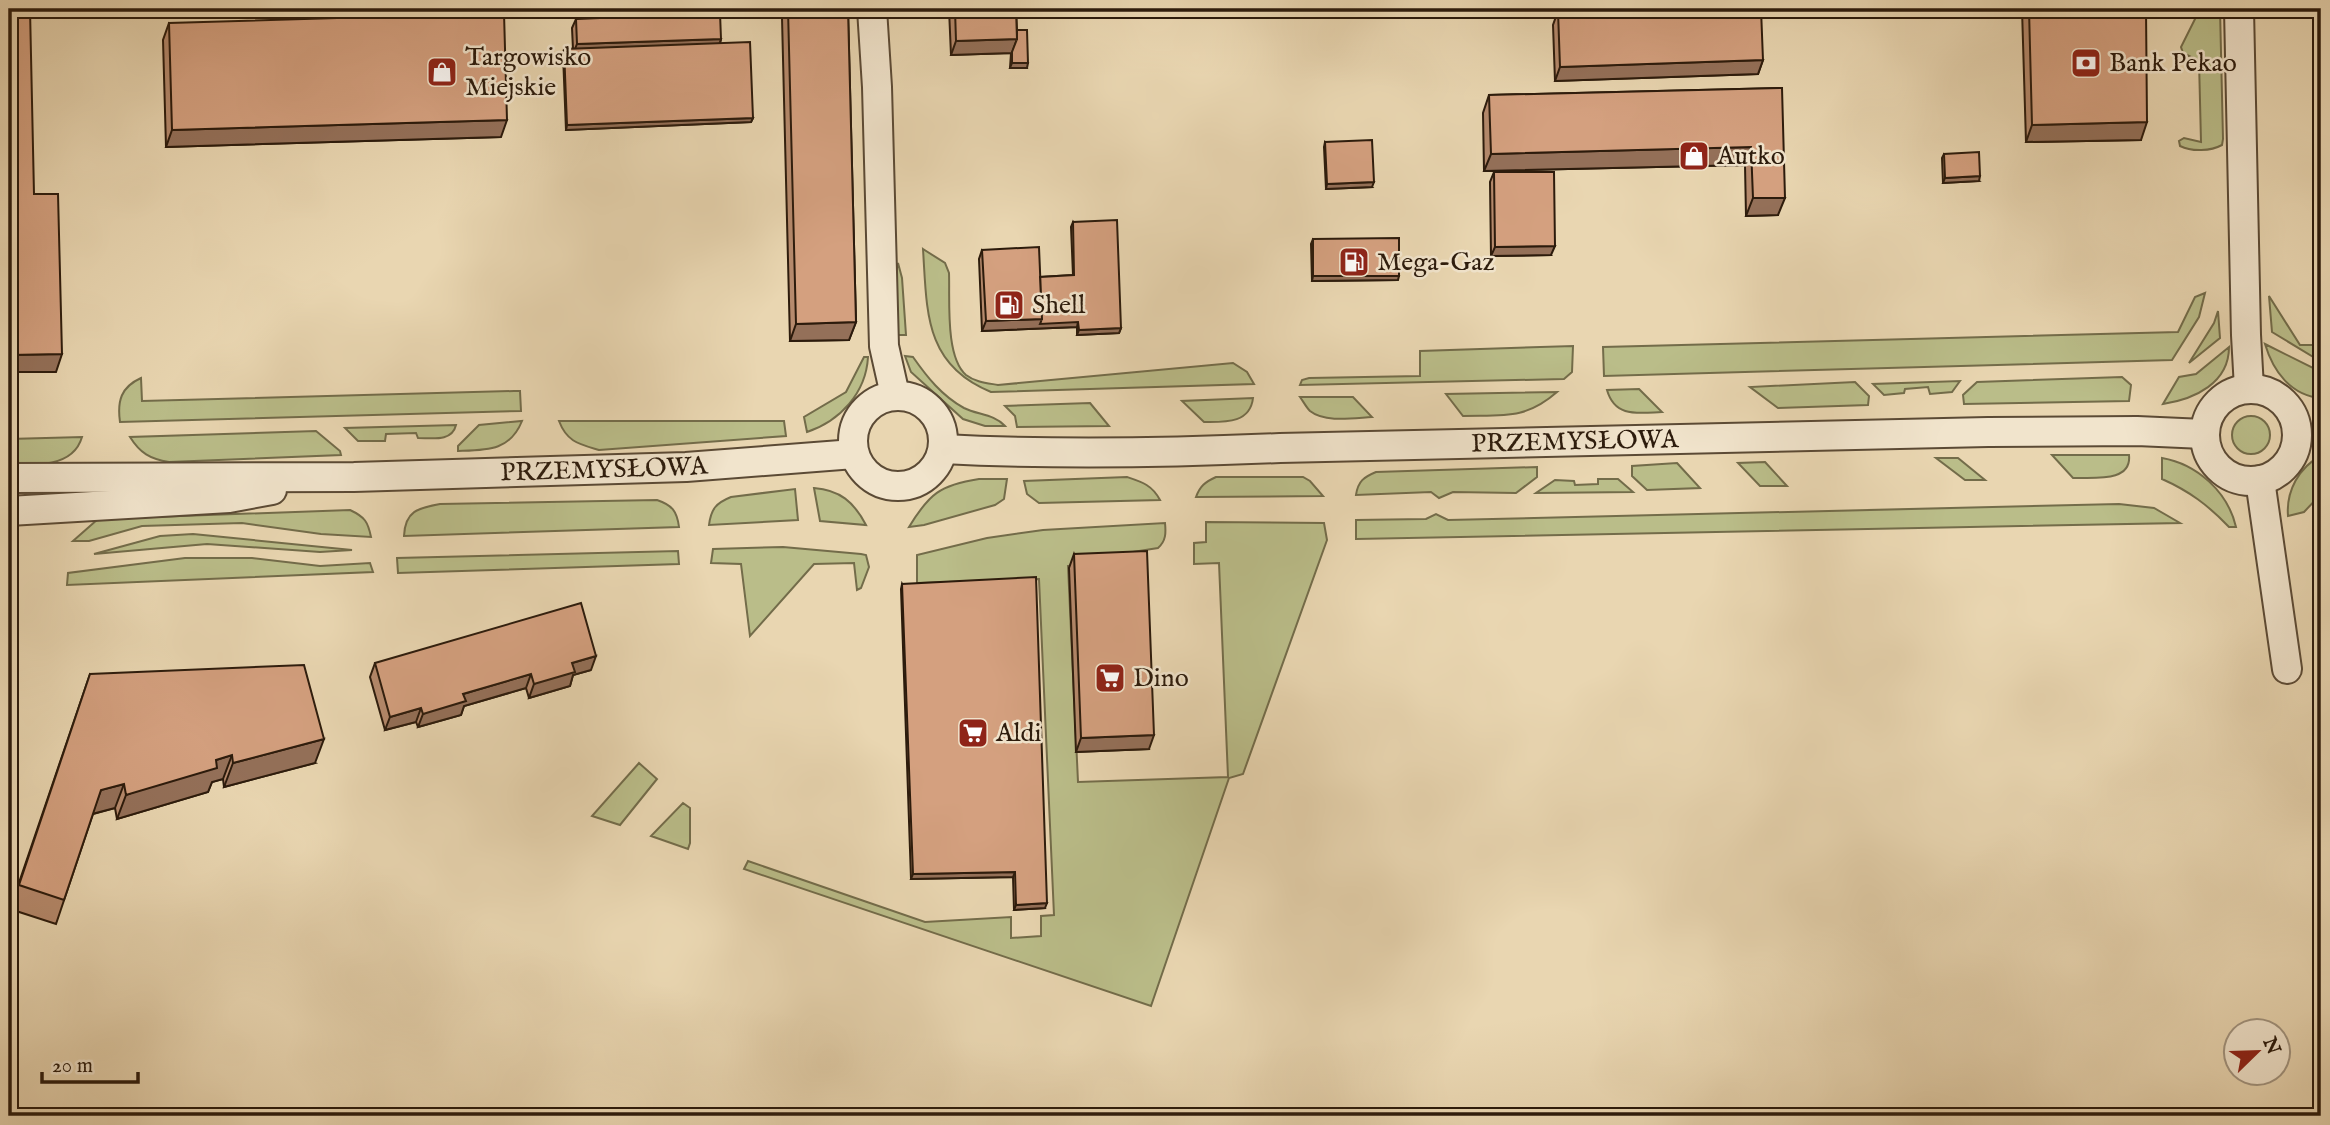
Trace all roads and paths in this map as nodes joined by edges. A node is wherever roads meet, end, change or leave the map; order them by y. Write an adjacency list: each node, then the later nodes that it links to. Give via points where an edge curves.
1 (872, 9): 4 (street, via 884,346)
2 (2239, 9): 3 (street)
3 (2249, 388): 5 (street, via 2280,399); 6 (street, via 2218,402)
4 (895, 395): 7 (street, via 915,398 932,410 942,428); 8 (street, via 876,400 860,414 852,433)
5 (2309, 425): 11 (street, via 2289,461)
6 (2204, 434): 7 (street, PRZEMYSŁOWA, via 1989,432 1177,453); 11 (street, via 2215,465 2243,481)
7 (943, 449): 8 (street, via 935,468 920,481 900,487 880,484 864,472)
8 (854, 454): 9 (street, PRZEMYSŁOWA, via 686,467)
9 (354, 477): 10 (street, PRZEMYSŁOWA); 12 (street, PRZEMYSŁOWA, via 229,498)
10 (9, 478)
11 (2260, 480): 13 (street)
12 (9, 510)
13 (2287, 669)

